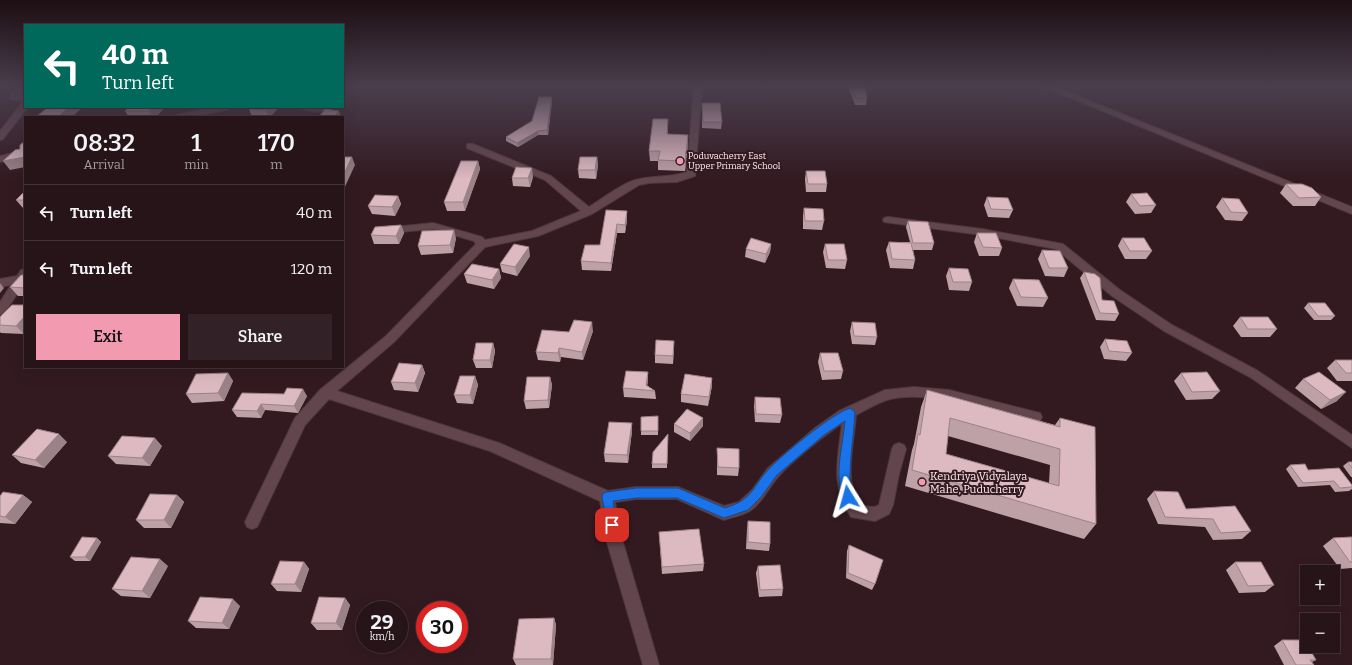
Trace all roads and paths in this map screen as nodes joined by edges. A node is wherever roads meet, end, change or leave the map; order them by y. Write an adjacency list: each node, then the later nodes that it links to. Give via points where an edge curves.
1 (16, 117): 4 (street)
2 (696, 117): 9 (street, via 692,174 677,179 636,183)
3 (1122, 117): 8 (street)
4 (0, 138)
5 (470, 146): 9 (street, via 548,178)
6 (24, 153): 7 (street)
7 (0, 159)
8 (1352, 211)
9 (588, 212): 12 (street, via 534,234)
10 (888, 220): 19 (street, via 974,231 1059,246 1116,293 1168,328 1254,374)
11 (376, 231): 12 (street, via 433,226 478,239)
12 (482, 244): 16 (street, via 390,339)
13 (23, 276): 14 (street); 15 (street)
14 (0, 283)
15 (0, 311)
16 (326, 393): 21 (street, via 494,447); 22 (street, via 300,422)
17 (850, 412): 18 (street, via 885,395 914,392 949,395); 20 (street, via 845,484 856,512 872,515 881,512 888,504 890,482); 21 (street, via 820,432 773,472 744,507 724,513 678,493 636,493)
18 (1035, 417)
19 (1352, 442)
20 (899, 449)
21 (607, 497): 23 (street, via 614,539)
22 (252, 522)
23 (651, 665)

